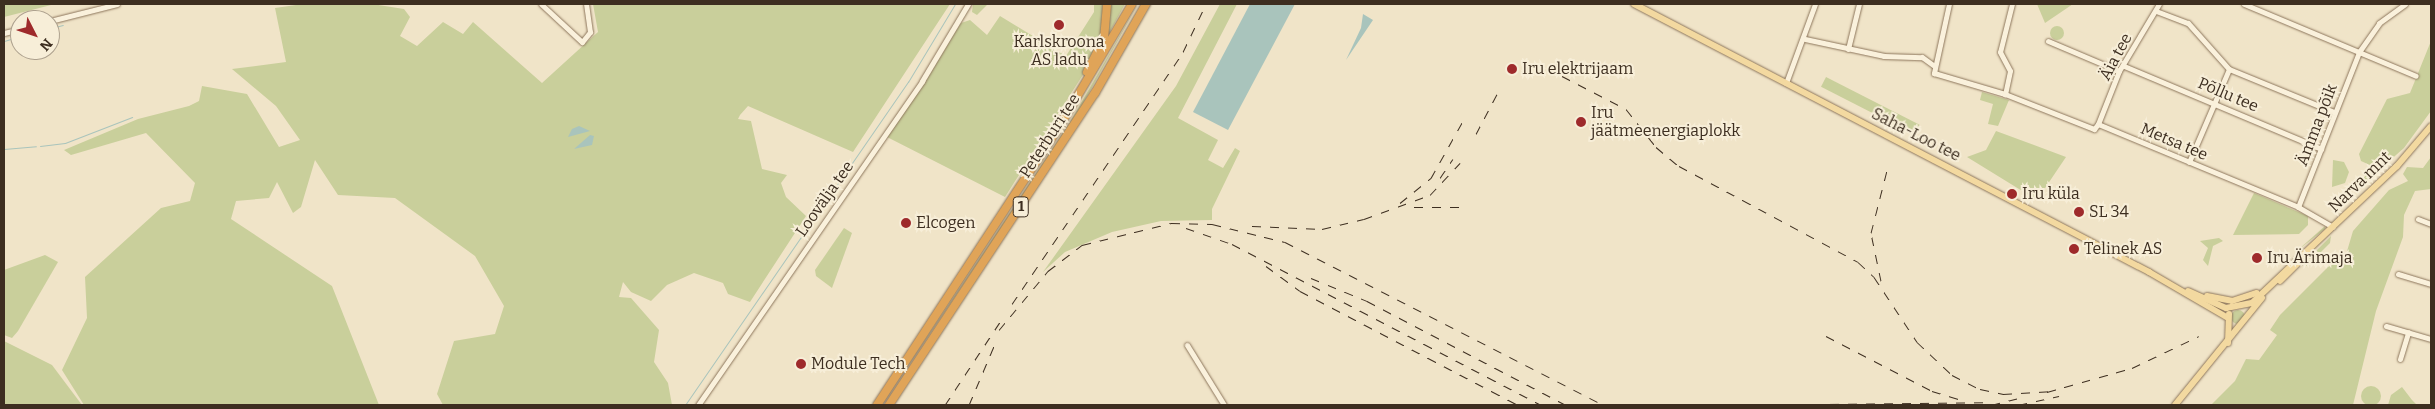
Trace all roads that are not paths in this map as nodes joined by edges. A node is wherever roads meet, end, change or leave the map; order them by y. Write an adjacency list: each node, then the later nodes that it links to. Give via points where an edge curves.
1 (117, 4): 17 (street)
2 (541, 4): 3 (street, via 582,42 590,32)
3 (586, 4)
4 (968, 4): 57 (street, Loovälja tee, via 922,81)
5 (1107, 4): 31 (highway, via 1101,46)
6 (1132, 4): 31 (highway, Peterburi tee / 1)
7 (1146, 4): 59 (highway, Peterburi tee / 1, via 1095,93)
8 (1634, 4): 27 (main road, Saha-Loo tee)
9 (1815, 4): 18 (street)
10 (1860, 4): 20 (street)
11 (1949, 4): 22 (street)
12 (2012, 4): 28 (street, via 2000,52 2010,71)
13 (2159, 4): 16 (street, Äia tee)
14 (2247, 4): 21 (street)
15 (2404, 4): 21 (street, Ämma põik, via 2379,23)
16 (2156, 11): 23 (street, Äia tee); 24 (street, via 2188,23)
17 (60, 18)
18 (1805, 39): 20 (street, Metsa tee); 27 (street)
19 (2048, 41): 25 (street)
20 (1848, 49): 22 (street, Metsa tee, via 1884,56 1922,57)
21 (2359, 52): 26 (street); 30 (street, Ämma põik)
22 (1933, 65): 28 (street, Metsa tee, via 1936,75)
23 (2124, 66): 25 (street, Äia tee); 29 (street, Põllu tee)
24 (2229, 69): 29 (street); 30 (street)
25 (2120, 71): 32 (street, Äia tee)
26 (2416, 76)
27 (1786, 83): 44 (main road, Saha-Loo tee)
28 (2005, 94): 32 (street, Metsa tee, via 2094,129)
29 (2214, 103): 34 (street, Põllu tee); 35 (street)
30 (2334, 112): 34 (street, Ämma põik)
31 (1062, 122): 58 (highway, Peterburi tee / 1)
32 (2098, 124): 35 (street, Metsa tee)
33 (2431, 126): 39 (main road, Narva mnt)
34 (2321, 149): 36 (street, Ämma põik)
35 (2189, 162): 36 (street, Metsa tee)
36 (2298, 207): 39 (street, Metsa tee)
37 (2418, 220): 38 (street)
38 (2431, 224)
39 (2333, 228): 40 (main road, Narva mnt)
40 (2305, 254): 42 (main road, Narva mnt); 48 (main road, Narva mnt)
41 (2398, 274): 43 (street)
42 (2278, 277): 45 (main road, via 2240,300); 46 (main road, Narva mnt)
43 (2431, 284)
44 (2184, 290): 45 (main road, Saha-Loo tee); 49 (main road, Saha-Loo tee)
45 (2195, 293): 47 (main road, Saha-Loo tee)
46 (2242, 308): 47 (main road); 48 (main road)
47 (2233, 309): 49 (main road, Narva mnt)
48 (2248, 316): 50 (main road, Narva mnt)
49 (2230, 321): 50 (main road); 55 (main road, Narva mnt)
50 (2241, 326): 55 (main road, Narva mnt)
51 (2386, 326): 52 (street)
52 (2408, 332): 53 (street); 56 (street)
53 (2431, 339)
54 (1187, 345): 60 (street)
55 (2226, 346): 61 (main road, Narva mnt)
56 (2400, 359)
57 (698, 405)
58 (877, 405)
59 (889, 405)
60 (1224, 405)
61 (2176, 405)

